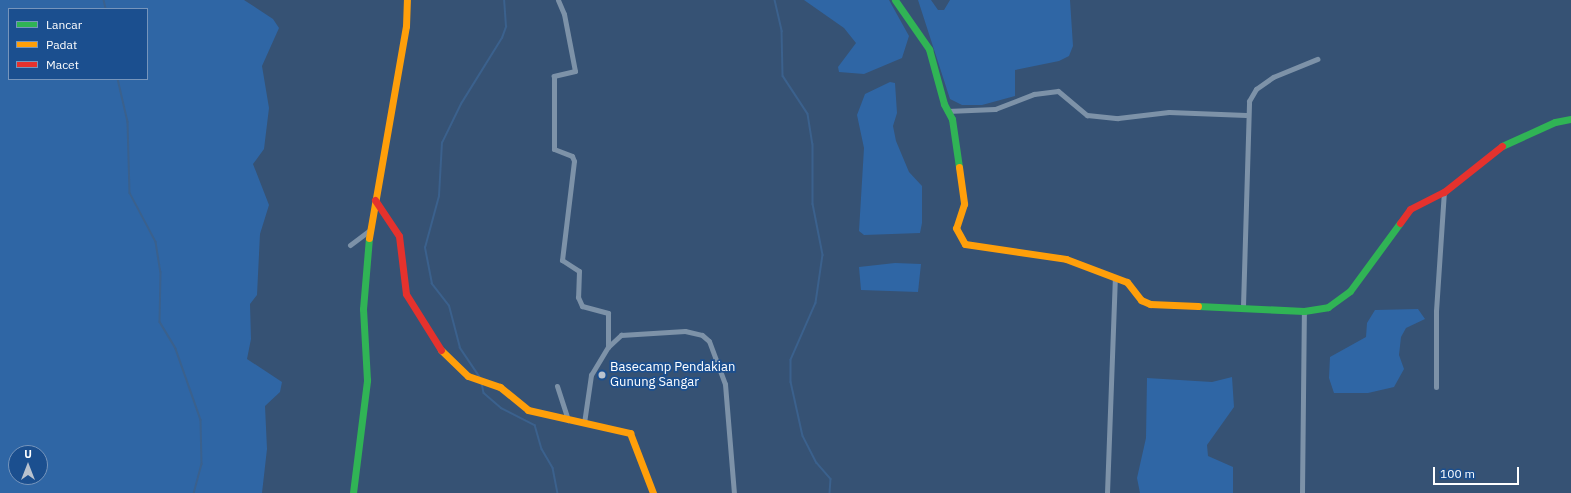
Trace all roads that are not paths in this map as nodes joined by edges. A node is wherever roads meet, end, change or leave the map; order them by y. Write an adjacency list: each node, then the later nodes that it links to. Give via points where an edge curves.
1 (407, 0): 9 (street, via 406,26)
2 (558, 0): 15 (street, via 566,21 575,70 554,76 553,147 573,156 574,161 562,260 579,271 578,297 582,306 608,313)
3 (895, 0): 5 (street, via 929,49)
4 (1317, 59): 6 (street, via 1263,83 1251,96)
5 (947, 111): 6 (street, via 995,109 1034,94 1058,91 1088,115 1118,118 1168,112); 12 (street, via 956,133 964,204 956,228 965,244 985,249 1055,256)
6 (1246, 115): 13 (street)
7 (1571, 119): 8 (street, via 1555,122 1500,147)
8 (1444, 192): 14 (street, via 1410,209 1342,300); 17 (street, via 1436,311)
9 (375, 200): 10 (street); 18 (street, via 399,236 406,294 438,347 477,381 500,387 528,410)
10 (370, 230): 11 (street); 20 (street, via 363,309 366,385)
11 (350, 245)
12 (1115, 277): 13 (street, via 1128,282 1141,300 1150,304); 23 (street)
13 (1243, 306): 14 (street)
14 (1304, 311): 24 (street)
15 (608, 347): 19 (street, via 588,384); 22 (street, via 621,335 630,332 684,331 702,335 709,341 725,384)
16 (557, 386): 18 (street)
17 (1436, 387)
18 (568, 420): 19 (street)
19 (584, 423): 21 (street, via 632,434)
20 (353, 493)
21 (653, 493)
22 (734, 493)
23 (1107, 493)
24 (1302, 493)

